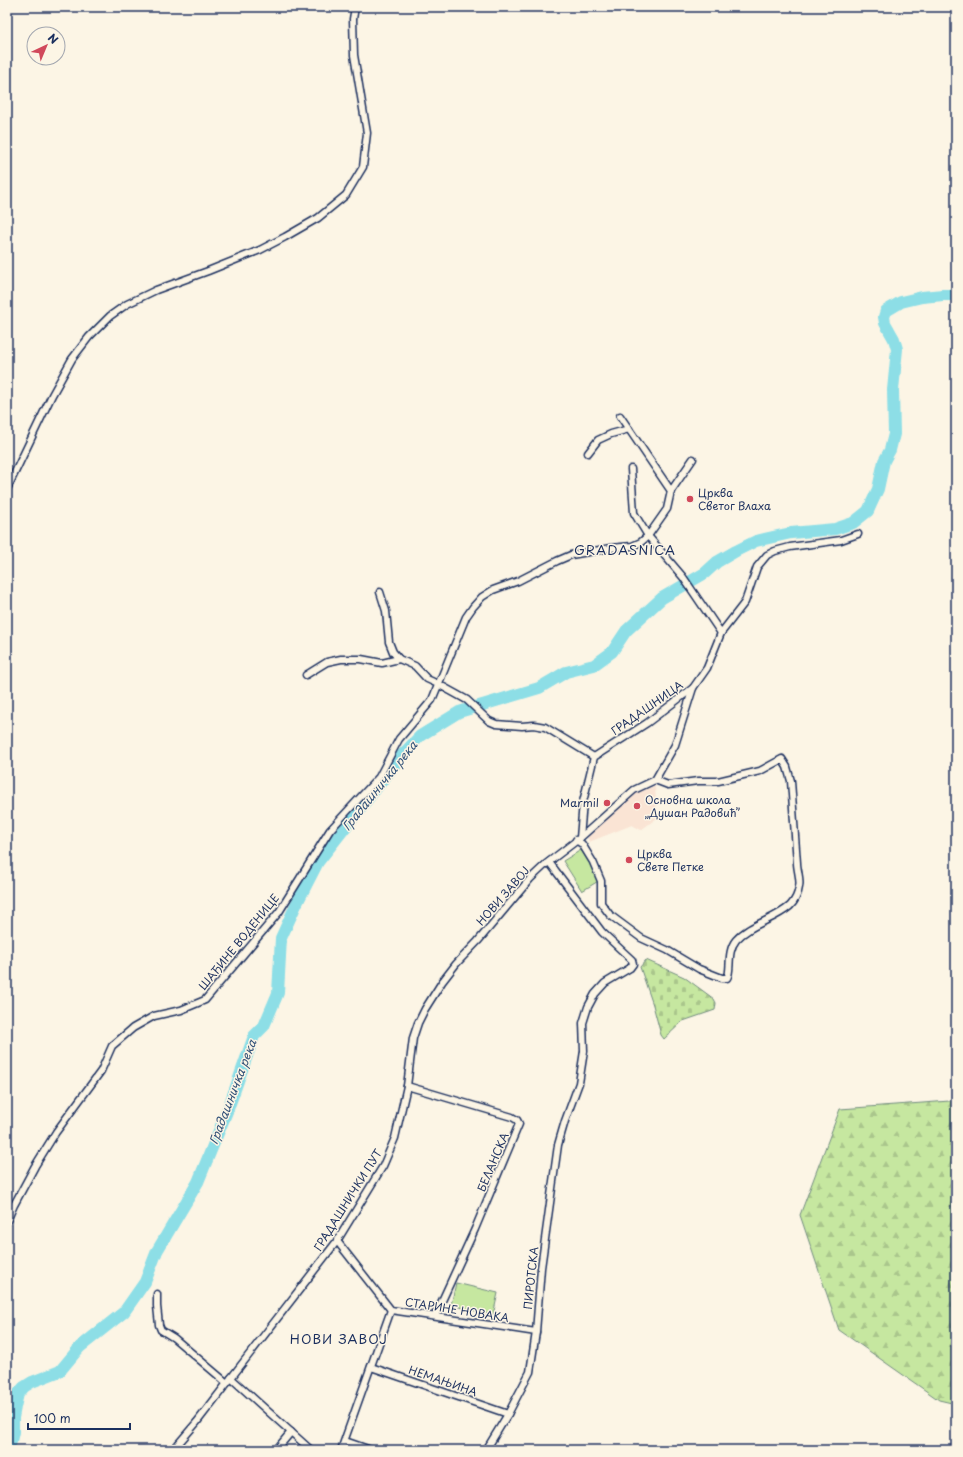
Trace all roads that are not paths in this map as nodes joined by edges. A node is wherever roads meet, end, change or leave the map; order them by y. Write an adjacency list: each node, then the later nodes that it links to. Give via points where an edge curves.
1 (355, 7): 7 (street, via 354,55 367,133 363,167 346,195 318,218 260,250 156,290 127,304 110,316 89,337 72,360 52,395)
2 (620, 416): 3 (street)
3 (628, 429): 4 (street, via 598,440); 8 (street)
4 (588, 453)
5 (693, 459): 8 (street)
6 (631, 469): 10 (street, via 634,513)
7 (7, 489)
8 (671, 491): 10 (street, via 666,509)
9 (858, 534): 12 (street, ГРАДАШНИЦА, via 841,540 785,548 767,555 757,567 745,602)
10 (648, 536): 12 (street, via 683,577); 15 (street, via 632,546 571,555 482,597 466,617)
11 (380, 592): 13 (street, via 386,611 389,642 393,652)
12 (721, 634): 16 (street, ГРАДАШНИЦА, via 707,668)
13 (400, 659): 14 (street, via 382,663 354,658 334,660); 15 (street, via 415,666 427,679)
14 (306, 675)
15 (438, 684): 17 (street, via 467,700 489,721 496,724 545,727); 23 (street, ШАЂИНЕ ВОДЕНИЦЕ, via 432,700 399,739 379,777 330,830 279,912 205,1000 181,1010 154,1016 133,1028 112,1046 101,1071 56,1132 35,1166)
16 (693, 688): 17 (street, ГРАДАШНИЦА, via 647,723); 18 (street, via 675,745)
17 (594, 757): 19 (street, via 583,802)
18 (654, 780): 19 (street, via 634,790); 19 (street, via 668,785 718,781 760,771 782,759 787,766 791,781 800,886 790,906 735,941 730,953 727,978 699,969 641,938 610,915 601,903 601,881 593,862)
19 (578, 839): 20 (street, НОВИ ЗАВОЈ)
20 (549, 862): 21 (street, НОВИ ЗАВОЈ, via 530,879); 28 (street, ПИРОТСКА, via 602,932 632,960 633,964 605,983 595,994 583,1023 584,1051 580,1083 558,1145 541,1268)
21 (467, 952): 22 (street, ГРАДАШНИЧКИ ПУТ, via 442,982 418,1023 413,1038)
22 (407, 1086): 24 (street, ГРАДАШНИЧКИ ПУТ, via 395,1138 388,1156); 27 (street, БЕЛАНСКА, via 512,1117 519,1124)
23 (7, 1222)
24 (337, 1241): 26 (street, СТАРИНЕ НОВАКА); 30 (street, ГРАДАШНИЧКИ ПУТ)
25 (157, 1294): 30 (street, via 161,1330)
26 (390, 1310): 27 (street, СТАРИНЕ НОВАКА); 29 (street)
27 (435, 1316): 28 (street, СТАРИНЕ НОВАКА)
28 (536, 1332): 31 (street, ПИРОТСКА, via 530,1372)
29 (371, 1367): 31 (street, НЕМАЊИНА); 33 (street)
30 (229, 1381): 32 (street); 34 (street, ГРАДАШНИЧКИ ПУТ)
31 (508, 1414): 39 (street, ПИРОТСКА)
32 (291, 1432): 35 (street); 36 (street)
33 (345, 1441): 37 (street); 38 (street)
34 (173, 1450)
35 (276, 1450)
36 (311, 1450)
37 (341, 1450)
38 (371, 1450)
39 (486, 1450)

